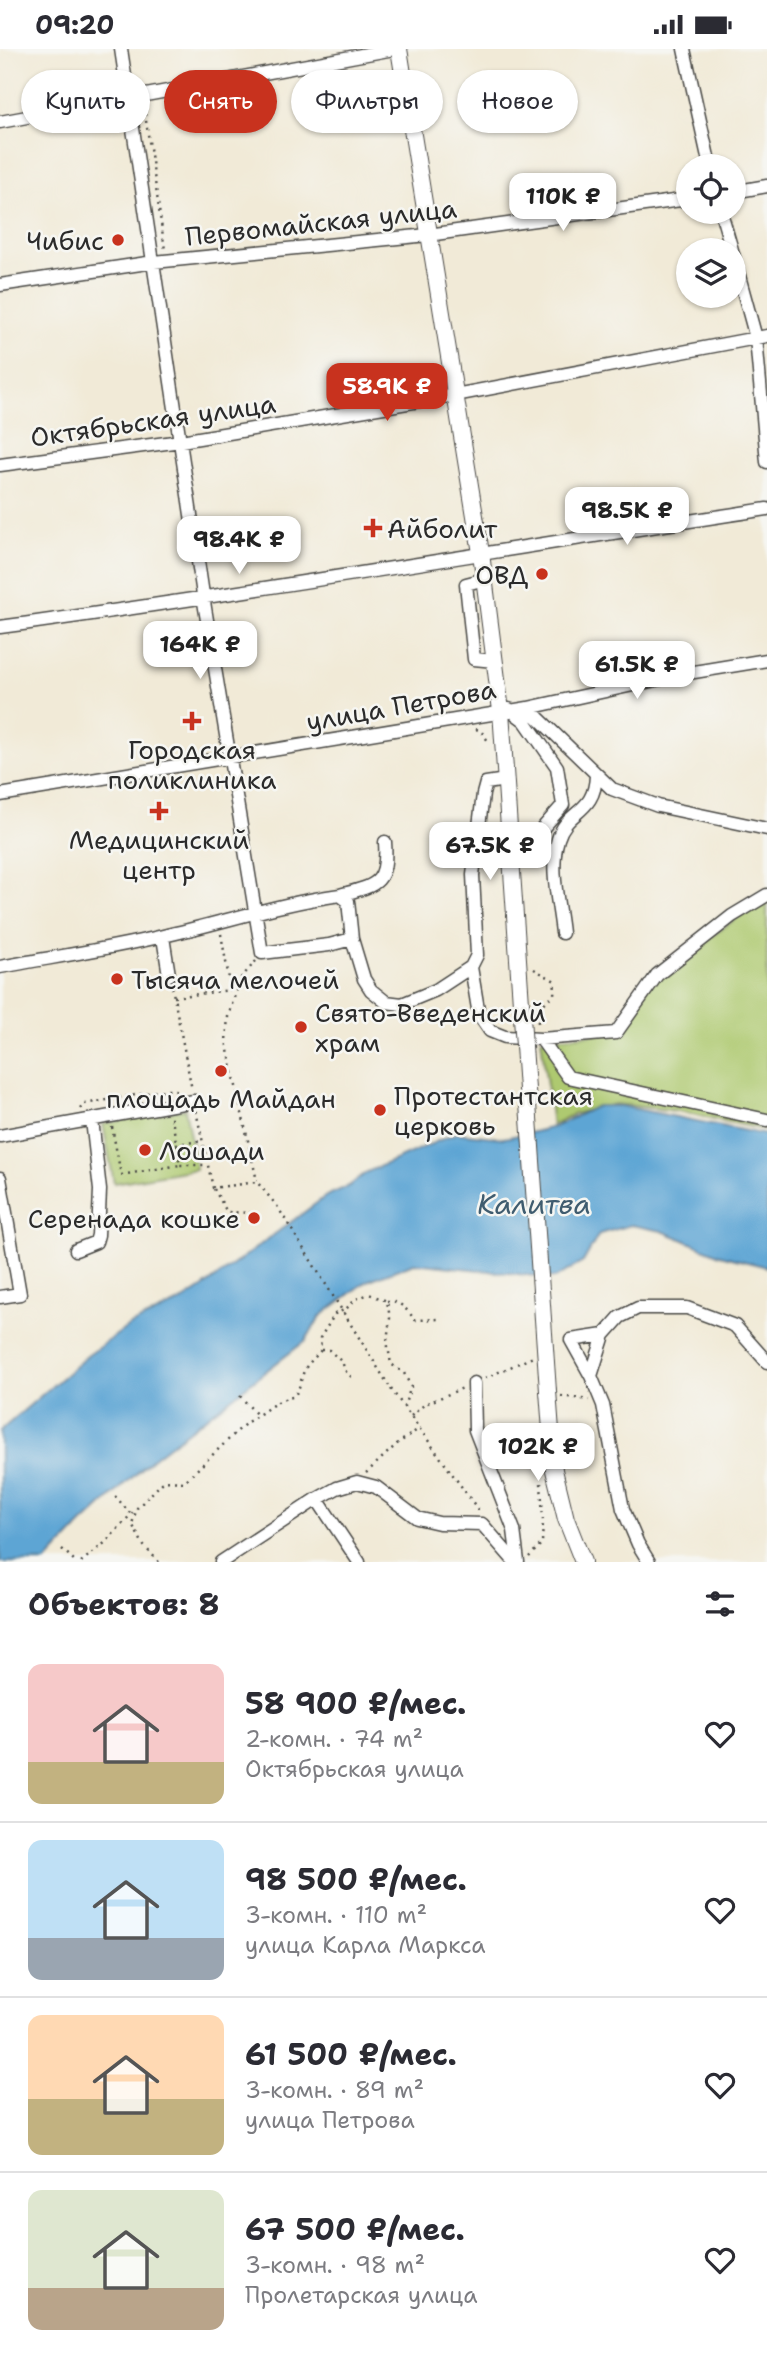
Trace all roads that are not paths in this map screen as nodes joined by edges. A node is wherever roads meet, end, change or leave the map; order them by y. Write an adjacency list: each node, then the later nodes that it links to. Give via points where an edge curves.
1 (121, 49): 4 (street)
2 (397, 49): 5 (street); 13 (main road)
3 (684, 49): 9 (street)
4 (125, 70)
5 (150, 94)
6 (21, 118): 7 (street)
7 (0, 122)
8 (135, 133): 14 (street)
9 (707, 154)
10 (767, 186): 11 (street)
11 (746, 190)
12 (676, 201): 13 (street, Первомайская улица)
13 (428, 235): 14 (street, Первомайская улица); 18 (main road)
14 (154, 262): 15 (street, Первомайская улица); 19 (street)
15 (0, 285)
16 (746, 290): 17 (street)
17 (762, 337): 18 (street, Октябрьская улица); 20 (street)
18 (455, 395): 19 (street, Октябрьская улица); 23 (main road)
19 (181, 441): 21 (street, Октябрьская улица); 24 (street)
20 (767, 462)
21 (0, 465)
22 (767, 509): 23 (street)
23 (481, 553): 24 (street); 28 (main road)
24 (203, 599): 25 (street); 29 (street)
25 (0, 627)
26 (767, 660): 27 (street, улица Петрова)
27 (528, 708): 28 (street, улица Петрова); 30 (street)
28 (505, 710): 29 (street, улица Петрова); 31 (main road); 35 (street, via 525,721 557,767 563,805)
29 (229, 758): 32 (street, улица Петрова); 38 (street)
30 (596, 775): 33 (street, via 612,789 643,801); 39 (street, via 592,799 558,838 554,870)
31 (506, 780): 35 (main road); 43 (street, via 486,783 483,794 473,875 477,955)
32 (0, 795)
33 (767, 829)
34 (385, 842): 36 (street, via 385,868 378,880)
35 (512, 863): 61 (main road, bridge, via 555,1393 554,1470)
36 (340, 895): 38 (street); 41 (street, via 348,901)
37 (767, 895): 45 (street, via 732,916 657,975 616,1033)
38 (255, 912): 40 (street); 41 (street, via 262,953)
39 (562, 933)
40 (163, 937): 42 (street); 44 (street)
41 (352, 939): 43 (street, via 364,979 386,1002 402,1004 436,990)
42 (0, 967)
43 (471, 967): 45 (street, via 479,1015 490,1031 505,1037)
44 (170, 975)
45 (540, 1039): 48 (street, via 568,1077)
46 (194, 1101): 47 (street)
47 (92, 1120): 49 (street); 51 (street, via 100,1190 98,1234 96,1242)
48 (767, 1120)
49 (0, 1136)
50 (0, 1178): 52 (street, via 20,1294)
51 (76, 1250)
52 (0, 1297)
53 (604, 1335): 54 (street, via 620,1317 638,1308 687,1308 735,1326); 55 (street); 55 (street, via 571,1340)
54 (767, 1362)
55 (591, 1376): 62 (street, via 623,1509)
56 (474, 1383): 60 (street, via 475,1430 514,1530)
57 (317, 1499): 58 (street); 59 (street); 60 (street, via 357,1482 376,1487 417,1518 482,1524)
58 (221, 1562)
59 (359, 1562)
60 (516, 1562)
61 (583, 1562)
62 (649, 1562)

